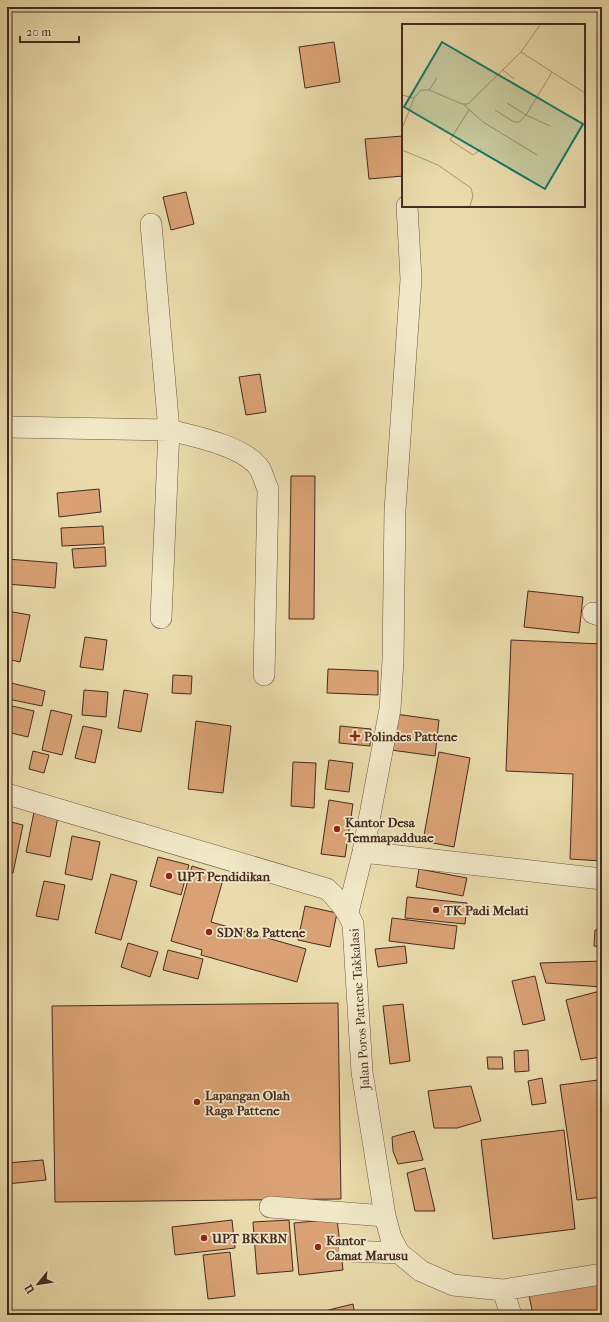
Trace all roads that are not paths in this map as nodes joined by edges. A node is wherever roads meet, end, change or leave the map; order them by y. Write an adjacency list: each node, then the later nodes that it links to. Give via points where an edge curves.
1 (407, 207): 8 (street, via 411,279 395,510 391,702)
2 (151, 224): 4 (street)
3 (7, 427): 4 (street)
4 (169, 430): 5 (street); 6 (street, via 220,445 246,456 260,468 268,489)
5 (161, 618)
6 (264, 675)
7 (7, 794): 10 (street, Jalan Poros Pattene Takkalasi, via 327,889 339,899)
8 (363, 852): 9 (street); 10 (street)
9 (602, 879)
10 (348, 912): 12 (street, Jalan Poros Pattene Takkalasi, via 353,924 362,1072)
11 (270, 1207): 12 (street)
12 (384, 1216): 14 (street, Jalan Poros Pattene Takkalasi)
13 (349, 1252): 14 (street)
14 (399, 1253): 16 (street, Jalan Poros Pattene Takkalasi, via 421,1271 453,1285)
15 (602, 1274): 16 (street, Jalan Poros Pattene Takkalasi)
16 (503, 1290): 17 (street)
17 (511, 1315)

